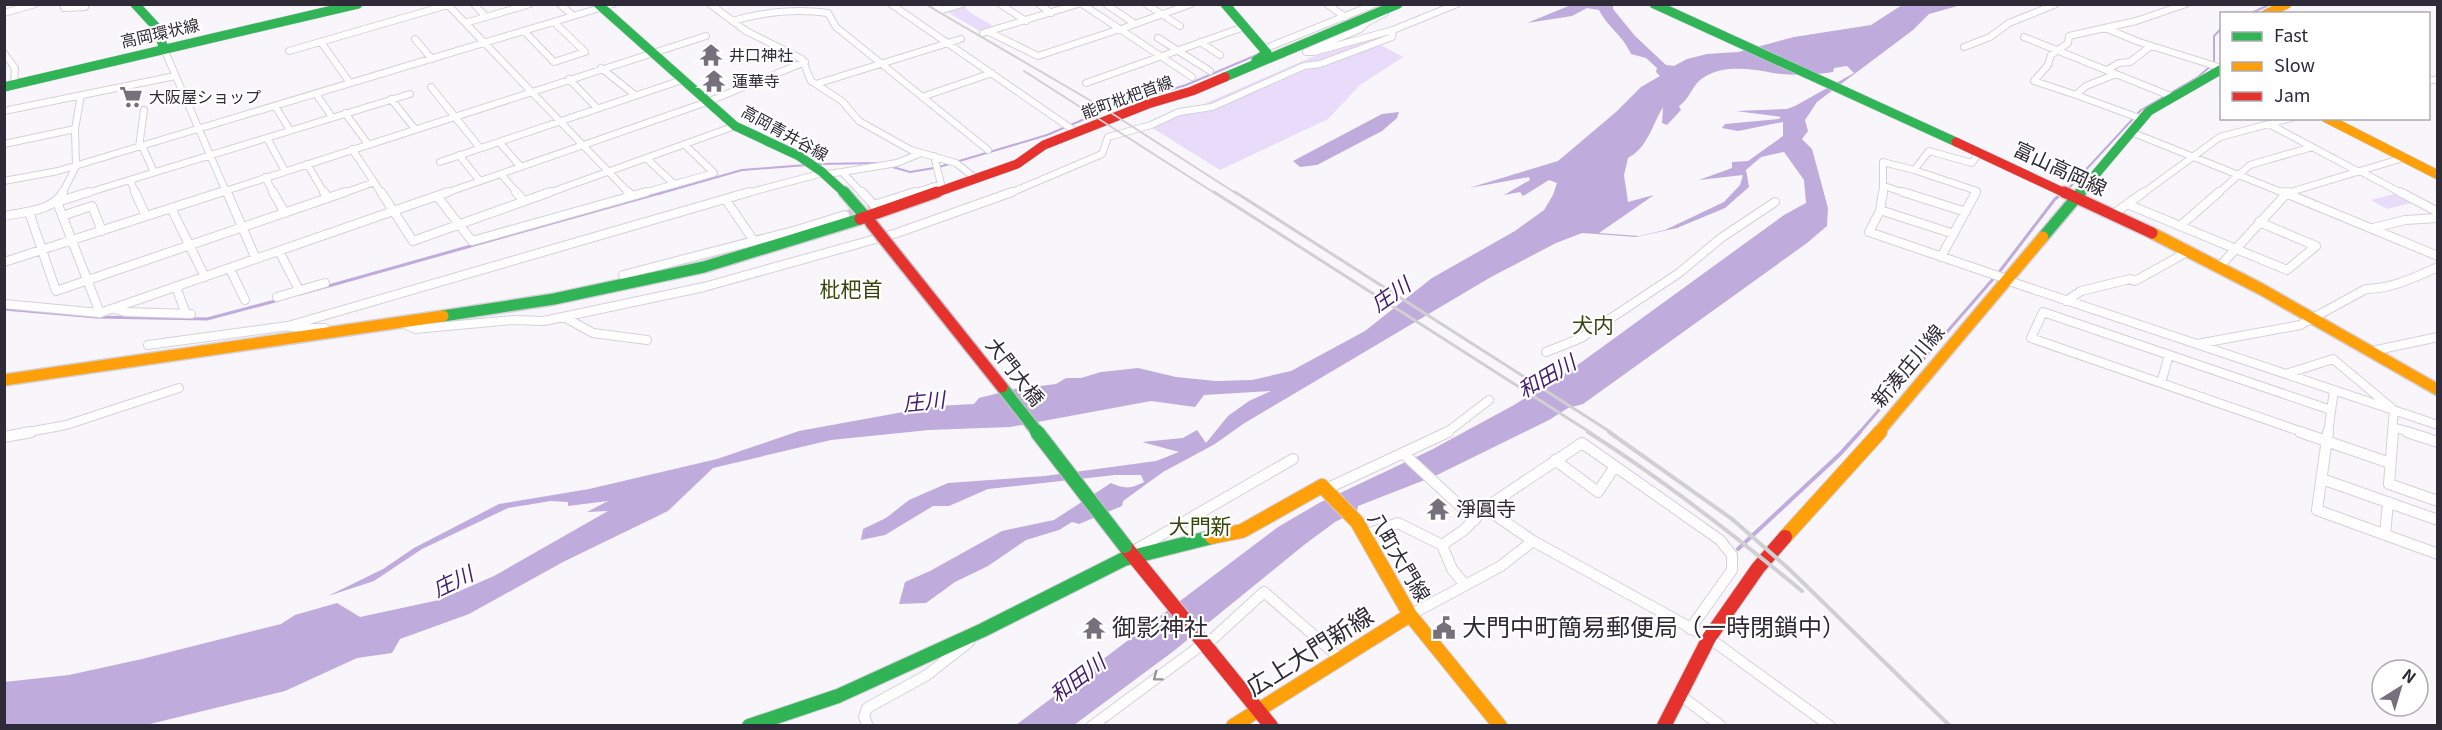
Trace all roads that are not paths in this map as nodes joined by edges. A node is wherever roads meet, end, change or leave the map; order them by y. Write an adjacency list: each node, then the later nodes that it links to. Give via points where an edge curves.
1 (35, 4): 33 (street)
2 (63, 4): 30 (street, via 67,9)
3 (135, 4): 61 (main road, via 157,28)
4 (358, 4): 61 (main road, 高岡環状線)
5 (474, 4): 37 (street)
6 (530, 4): 37 (street)
7 (560, 4): 36 (street)
8 (710, 4): 39 (street)
9 (891, 4): 56 (street)
10 (934, 4): 11 (street, via 942,10)
11 (962, 4)
12 (1000, 4): 40 (street)
13 (1039, 4): 34 (street)
14 (1080, 4): 28 (street); 47 (street)
15 (1106, 4): 43 (street)
16 (1146, 4): 35 (street)
17 (1191, 4): 35 (street)
18 (1225, 4): 45 (main road)
19 (1339, 4): 26 (street)
20 (1457, 4): 48 (street)
21 (1654, 4): 132 (main road, 富山高岡線)
22 (2056, 4): 60 (street)
23 (2187, 4): 46 (street)
24 (2287, 4): 32 (main road)
25 (450, 5): 42 (street); 55 (street)
26 (1328, 5): 38 (street)
27 (604, 6): 36 (street); 66 (main road, 高岡青井谷線)
28 (1064, 6): 34 (street)
29 (1386, 6): 38 (street); 48 (street, via 1388,12 1360,29 1306,52); 76 (main road, 能町枇杷首線)
30 (85, 7)
31 (792, 7): 39 (street); 73 (street, via 828,13 836,27)
32 (2270, 12)
33 (4, 13)
34 (1051, 13): 40 (street)
35 (1162, 15): 43 (street); 44 (street)
36 (573, 16): 41 (street)
37 (486, 17): 42 (street)
38 (1345, 17): 65 (street)
39 (732, 21): 72 (street)
40 (1026, 21): 47 (street, via 986,33 1038,56)
41 (554, 22): 49 (street); 49 (street, via 585,52 554,62)
42 (465, 23): 58 (street)
43 (1135, 24): 47 (street)
44 (1180, 26)
45 (1244, 27): 57 (street); 65 (main road)
46 (2105, 28): 59 (street); 62 (street, via 2069,36 2068,43)
47 (1121, 29): 69 (street)
48 (1393, 30): 223 (street, via 1392,37 1320,64 1304,66 1212,107 1179,112 1108,137 1101,154 1073,167 897,233 704,286)
49 (524, 31): 58 (street)
50 (706, 36): 66 (street)
51 (2024, 37): 62 (street)
52 (1158, 38): 64 (street)
53 (415, 39): 70 (street)
54 (961, 39): 56 (street)
55 (321, 42): 63 (street); 86 (street)
56 (948, 42): 73 (street); 80 (street)
57 (1200, 42): 64 (street); 68 (street)
58 (484, 43): 70 (street); 91 (street)
59 (2151, 46): 75 (street); 77 (street, via 2130,62)
60 (1964, 47)
61 (164, 49): 82 (street); 89 (main road, 高岡環状線)
62 (2059, 49): 77 (street); 96 (street, via 2034,81)
63 (289, 51)
64 (1177, 51): 69 (street); 79 (street)
65 (1265, 51): 76 (main road)
66 (651, 52): 74 (street); 85 (main road, 高岡青井谷線)
67 (4, 53): 71 (street)
68 (1220, 55)
69 (1162, 56): 83 (street); 87 (street)
70 (432, 59): 86 (street)
71 (6, 61): 89 (street, via 15,68)
72 (805, 62): 88 (street, via 811,81); 100 (street)
73 (880, 63): 88 (street); 97 (street)
74 (601, 68): 84 (street); 95 (street)
75 (2220, 68)
76 (1247, 69): 118 (main road, 能町枇杷首線)
77 (2107, 70): 81 (street)
78 (2220, 70): 98 (main road, 新湊庄川線)
79 (1210, 71)
80 (992, 73): 97 (street); 118 (street)
81 (2116, 74): 96 (street, via 2086,86); 98 (street)
82 (176, 76): 94 (street); 115 (street)
83 (1192, 77)
84 (569, 79): 91 (street); 102 (street)
85 (682, 80): 95 (street); 100 (main road, 高岡青井谷線)
86 (350, 83): 92 (street)
87 (1086, 83)
88 (816, 84): 131 (street, via 842,101 859,121)
89 (9, 86)
90 (431, 87): 106 (street)
91 (530, 91): 106 (street); 111 (street)
92 (316, 94): 101 (street); 107 (street)
93 (410, 94): 99 (street)
94 (81, 95): 104 (street); 114 (street)
95 (635, 95): 102 (street)
96 (2076, 95): 108 (street)
97 (922, 97): 130 (street)
98 (2173, 97): 108 (main road, 新湊庄川線)
99 (391, 99): 105 (street); 116 (street)
100 (707, 102): 113 (main road, 高岡青井谷線); 125 (street)
101 (275, 106): 115 (street); 117 (street)
102 (597, 108): 111 (street)
103 (144, 110): 126 (street)
104 (4, 111)
105 (345, 114): 107 (street); 123 (street)
106 (455, 116): 116 (street); 128 (street)
107 (332, 117): 117 (street)
108 (2142, 119): 119 (main road, 新湊庄川線)
109 (2284, 120): 112 (street)
110 (2330, 120): 138 (main road)
111 (559, 121): 121 (street); 125 (street)
112 (2269, 124): 127 (street); 136 (street, via 2220,137)
113 (735, 126): 124 (street); 151 (main road, 高岡青井谷線, via 787,150)
114 (75, 129): 122 (street); 142 (street)
115 (198, 129): 126 (street); 133 (street)
116 (415, 129): 123 (street)
117 (290, 130): 120 (street)
118 (1076, 132): 155 (main road, 能町枇杷首線, via 1044,145 1017,164)
119 (2131, 132): 136 (street); 167 (main road, 新湊庄川線)
120 (267, 138): 133 (street); 145 (street)
121 (499, 142): 128 (street); 143 (street)
122 (4, 144)
123 (368, 144): 129 (street)
124 (684, 144): 137 (street); 160 (street, via 714,173)
125 (582, 146): 143 (street); 146 (street)
126 (141, 147): 142 (street); 148 (street)
127 (2312, 147): 147 (street); 152 (street, via 2250,165)
128 (480, 148): 134 (street)
129 (351, 149): 141 (street); 159 (street)
130 (988, 150)
131 (921, 153): 135 (street); 149 (street, via 897,163)
132 (1979, 153): 144 (street, via 1972,163 1929,151); 167 (main road, 富山高岡線)
133 (210, 155): 148 (street); 162 (street)
134 (459, 155): 139 (street); 158 (street)
135 (934, 156): 140 (street); 149 (street, via 941,184 874,205)
136 (2195, 157): 152 (street); 172 (street)
137 (646, 158): 146 (street); 160 (street)
138 (2403, 158): 147 (street); 153 (main road)
139 (440, 162)
140 (953, 162): 155 (street)
141 (307, 164): 145 (street); 166 (street)
142 (76, 166): 157 (street); 170 (street)
143 (521, 167): 150 (street)
144 (1914, 170): 161 (street, via 1883,162); 177 (street, via 1977,191)
145 (285, 171): 154 (street)
146 (607, 171): 165 (street); 169 (street)
147 (2360, 171): 163 (street); 178 (street)
148 (154, 172): 156 (street)
149 (842, 172): 151 (street)
150 (501, 174): 158 (street); 169 (street)
151 (824, 174): 168 (street); 186 (main road, 高岡青井谷線, via 843,189)
152 (2238, 174): 163 (street); 189 (street)
153 (2438, 175)
154 (265, 177): 162 (street); 179 (street)
155 (975, 178): 186 (main road, 能町枇杷首線)
156 (130, 180): 170 (street); 184 (street)
157 (4, 181)
158 (480, 181): 164 (street)
159 (372, 183): 166 (street); 176 (street)
160 (674, 184): 165 (street)
161 (1884, 186): 174 (street); 177 (street)
162 (225, 191): 173 (street); 190 (street)
163 (2285, 193): 187 (street); 191 (street)
164 (437, 196): 176 (street); 188 (street)
165 (632, 196): 188 (street, via 472,241)
166 (328, 198): 179 (street)
167 (2074, 198): 180 (main road, 富山高岡線); 212 (main road, 新湊庄川線)
168 (726, 200): 196 (street); 226 (street)
169 (524, 201): 188 (street)
170 (57, 202): 175 (street); 183 (street)
171 (1775, 202): 233 (street, via 1721,238 1679,273 1581,338)
172 (2127, 204): 180 (street); 189 (street)
173 (171, 208): 184 (street); 197 (street)
174 (1880, 210): 194 (street); 203 (street, via 1869,232)
175 (29, 212): 182 (street); 200 (street)
176 (392, 212): 188 (street, via 413,241); 201 (street)
177 (1966, 212): 194 (street)
178 (2438, 212)
179 (285, 213): 190 (street)
180 (2112, 214): 202 (main road, 富山高岡線)
181 (845, 215): 192 (street)
182 (4, 216)
183 (62, 216): 193 (street, via 92,206); 195 (street)
184 (146, 216): 193 (street)
185 (2438, 218): 191 (street, via 2405,220)
186 (869, 220): 198 (main road, 能町枇杷首線); 265 (main road, 大門大橋, bridge)
187 (2259, 222): 199 (street); 199 (street, via 2316,246 2287,270)
188 (458, 225)
189 (2180, 226): 199 (street)
190 (242, 228): 197 (street); 205 (street)
191 (2373, 228): 204 (street)
192 (797, 230): 196 (street); 198 (street)
193 (102, 231): 195 (street)
194 (1954, 234): 203 (street)
195 (71, 241): 200 (street); 213 (street)
196 (754, 241): 210 (street)
197 (190, 246): 211 (street); 213 (street)
198 (767, 249): 225 (main road, 能町枇杷首線, via 647,281)
199 (2234, 249): 207 (street)
200 (42, 250): 206 (street); 213 (street, via 56,291)
201 (279, 251): 205 (street); 216 (street)
202 (2189, 251): 207 (main road, 富山高岡線); 219 (street, via 2135,281 2081,291)
203 (1941, 256): 212 (street)
204 (2438, 256)
205 (256, 259): 209 (street)
206 (4, 262)
207 (2220, 267): 224 (main road, 富山高岡線)
208 (2438, 267): 224 (street, via 2378,289 2366,289)
209 (230, 269): 211 (street); 218 (street)
210 (623, 275)
211 (205, 277): 215 (street)
212 (2007, 279): 219 (street); 271 (main road, 新湊庄川線, via 1871,442 1758,568)
213 (87, 281): 222 (street)
214 (325, 283): 216 (street)
215 (176, 287): 221 (street); 221 (street, via 189,314)
216 (299, 290): 217 (street)
217 (277, 297)
218 (245, 300)
219 (2066, 301): 230 (street)
220 (4, 304): 222 (street)
221 (114, 309): 222 (street)
222 (100, 313)
223 (563, 317): 225 (street, via 415,329); 229 (street, via 593,333)
224 (2315, 318): 230 (street, via 2288,328); 232 (main road, 富山高岡線)
225 (402, 323): 227 (main road, 能町枇杷首線)
226 (288, 326): 227 (street, via 346,327); 231 (street)
227 (351, 332): 236 (main road, 能町枇杷首線)
228 (2438, 337): 232 (street)
229 (647, 340)
230 (2194, 344): 235 (street)
231 (148, 345)
232 (2372, 351): 240 (main road, 富山高岡線)
233 (1546, 352)
234 (2169, 355): 237 (street); 237 (street, via 2043,312 2031,338); 242 (street)
235 (2285, 374): 239 (street); 243 (street, via 2333,359)
236 (4, 380)
237 (2161, 383): 247 (street)
238 (179, 388): 246 (street, via 66,425)
239 (2334, 390): 242 (street); 243 (street)
240 (2438, 390)
241 (1489, 400): 249 (street, via 1444,435)
242 (2331, 410): 247 (street)
243 (2394, 410): 244 (street); 245 (street)
244 (2438, 425)
245 (2393, 427): 248 (street); 252 (street)
246 (4, 437)
247 (2328, 441): 252 (street); 254 (street)
248 (2438, 442)
249 (1406, 455): 255 (street); 259 (street)
250 (1293, 459): 265 (street)
251 (1555, 460): 253 (street, via 1582,443); 253 (street, via 1598,492); 258 (street)
252 (2390, 463): 256 (street, via 2389,484)
253 (1615, 466): 269 (street, via 1720,540 1732,555 1732,570)
254 (2322, 479): 257 (street); 262 (street, via 2317,510)
255 (1326, 489): 261 (main road, 八町大門線); 265 (main road, via 1322,486 1242,531)
256 (2438, 501)
257 (2388, 502): 260 (street); 262 (street)
258 (1485, 508): 259 (street); 263 (street)
259 (1475, 520): 264 (street)
260 (2438, 520)
261 (1365, 535): 264 (street, via 1398,523); 268 (main road, 八町大門線)
262 (2385, 535): 266 (street)
263 (1533, 541): 267 (street, via 1501,566); 269 (street)
264 (1442, 545): 267 (street, via 1452,569)
265 (1130, 552): 270 (main road, via 1124,559); 272 (main road)
266 (2438, 554)
267 (1465, 585): 268 (street)
268 (1410, 615): 273 (main road, 広上大門新線); 281 (main road, 八町大門線)
269 (1690, 629): 271 (street)
270 (983, 630): 276 (main road, via 838,696); 277 (street, via 927,675 867,708 864,717)
271 (1709, 638): 274 (main road, 新湊庄川線); 284 (street)
272 (1204, 643): 273 (street, via 1264,592); 275 (main road); 278 (street, one-way to 278)
273 (1340, 658): 275 (main road, 広上大門新線)
274 (1680, 694): 282 (main road, 新湊庄川線); 283 (street)
275 (1259, 709): 279 (main road, 広上大門新線); 280 (main road)
276 (748, 726)
277 (868, 726)
278 (1092, 726)
279 (1233, 726)
280 (1271, 726)
281 (1500, 726)
282 (1664, 726)
283 (1721, 726)
284 (1830, 726)

